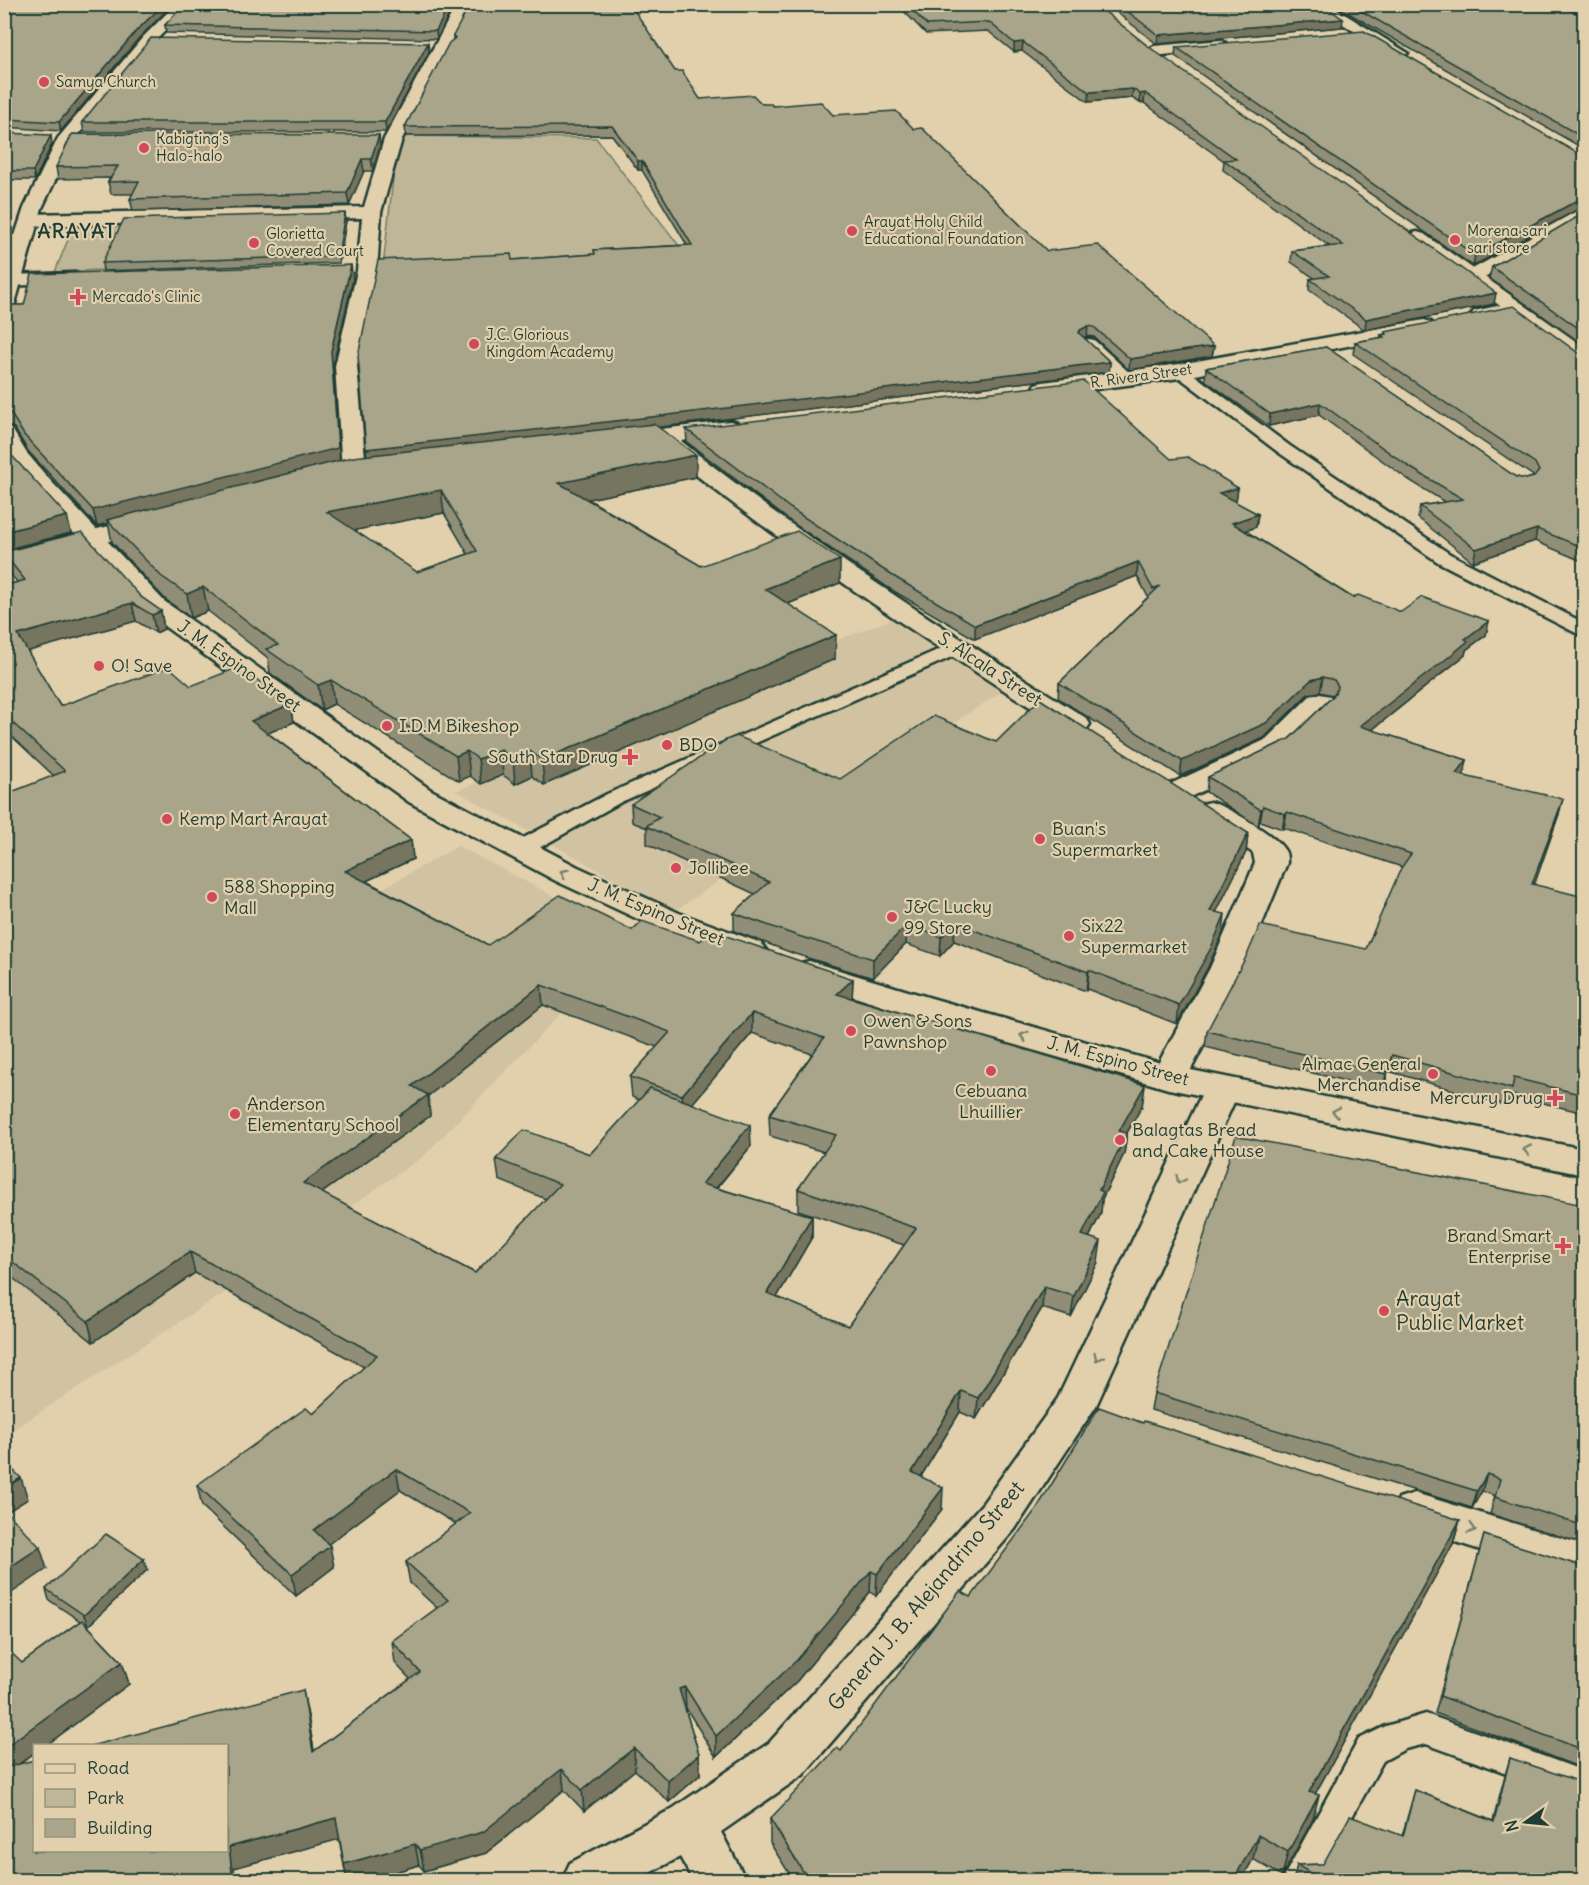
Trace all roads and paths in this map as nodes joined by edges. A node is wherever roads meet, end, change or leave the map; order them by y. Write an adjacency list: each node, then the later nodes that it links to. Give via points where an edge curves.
1 (185, 4): 7 (street)
2 (465, 4): 11 (street)
3 (1317, 4): 4 (street)
4 (1365, 33): 5 (street); 13 (street)
5 (1341, 34)
6 (1136, 38): 12 (street)
7 (148, 40): 8 (street); 16 (street)
8 (172, 41)
9 (1236, 44): 12 (street)
10 (421, 45): 11 (street)
11 (445, 46): 19 (street)
12 (1154, 51): 14 (street)
13 (1413, 60)
14 (1173, 65)
15 (46, 137): 16 (street)
16 (67, 138): 17 (street); 22 (street)
17 (91, 138)
18 (370, 138): 19 (street)
19 (393, 139): 20 (street)
20 (372, 212): 22 (street); 26 (street)
21 (1584, 213): 28 (street)
22 (30, 220): 25 (street)
23 (1404, 228): 28 (street)
24 (4, 239): 25 (lane)
25 (25, 239): 30 (street)
26 (367, 271): 27 (street); 45 (street, via 346,366)
27 (343, 272)
28 (1474, 276): 32 (street)
29 (93, 278): 30 (street)
30 (8, 279): 31 (street)
31 (4, 307)
32 (1516, 308): 34 (street, R. Rivera Street); 35 (street)
33 (1088, 342): 38 (lane)
34 (1324, 346): 36 (street); 37 (street, R. Rivera Street)
35 (1584, 357)
36 (1343, 359)
37 (1180, 370): 38 (street, R. Rivera Street); 50 (lane, via 1284,449 1444,558)
38 (1128, 379): 39 (street, R. Rivera Street)
39 (1026, 391)
40 (755, 424): 42 (street)
41 (4, 434): 48 (street, J. M. Espino Street, via 16,455)
42 (661, 436): 43 (street); 51 (street, S. Alcala Street, via 780,528)
43 (602, 442)
44 (377, 467): 45 (street)
45 (354, 470): 46 (street)
46 (331, 476)
47 (171, 518): 48 (street)
48 (91, 539): 49 (street); 54 (street, J. M. Espino Street, via 155,608 420,796)
49 (4, 560)
50 (1584, 630)
51 (956, 648): 53 (street, S. Alcala Street); 54 (lane, via 614,798)
52 (1320, 702): 55 (street, via 1275,746 1170,784 1264,846 1271,854 1271,862 1227,968)
53 (1102, 741)
54 (520, 849): 55 (street, J. M. Espino Street, one-way to 54, via 777,961 667,920)
55 (1169, 1077): 56 (street, J. M. Espino Street)
56 (1222, 1089): 57 (street, J. M. Espino Street, one-way to 56); 61 (street, General J. B. Alejandrino Street, one-way to 61, via 1092,1411 786,1759)
57 (1584, 1161)
58 (1381, 1500): 59 (street, one-way to 59)
59 (1584, 1564)
60 (1584, 1786): 64 (lane, via 1426,1729 1398,1736 1371,1750)
61 (690, 1825): 62 (street, General J. B. Alejandrino Street); 63 (street)
62 (588, 1881)
63 (720, 1881)
64 (1299, 1881)

